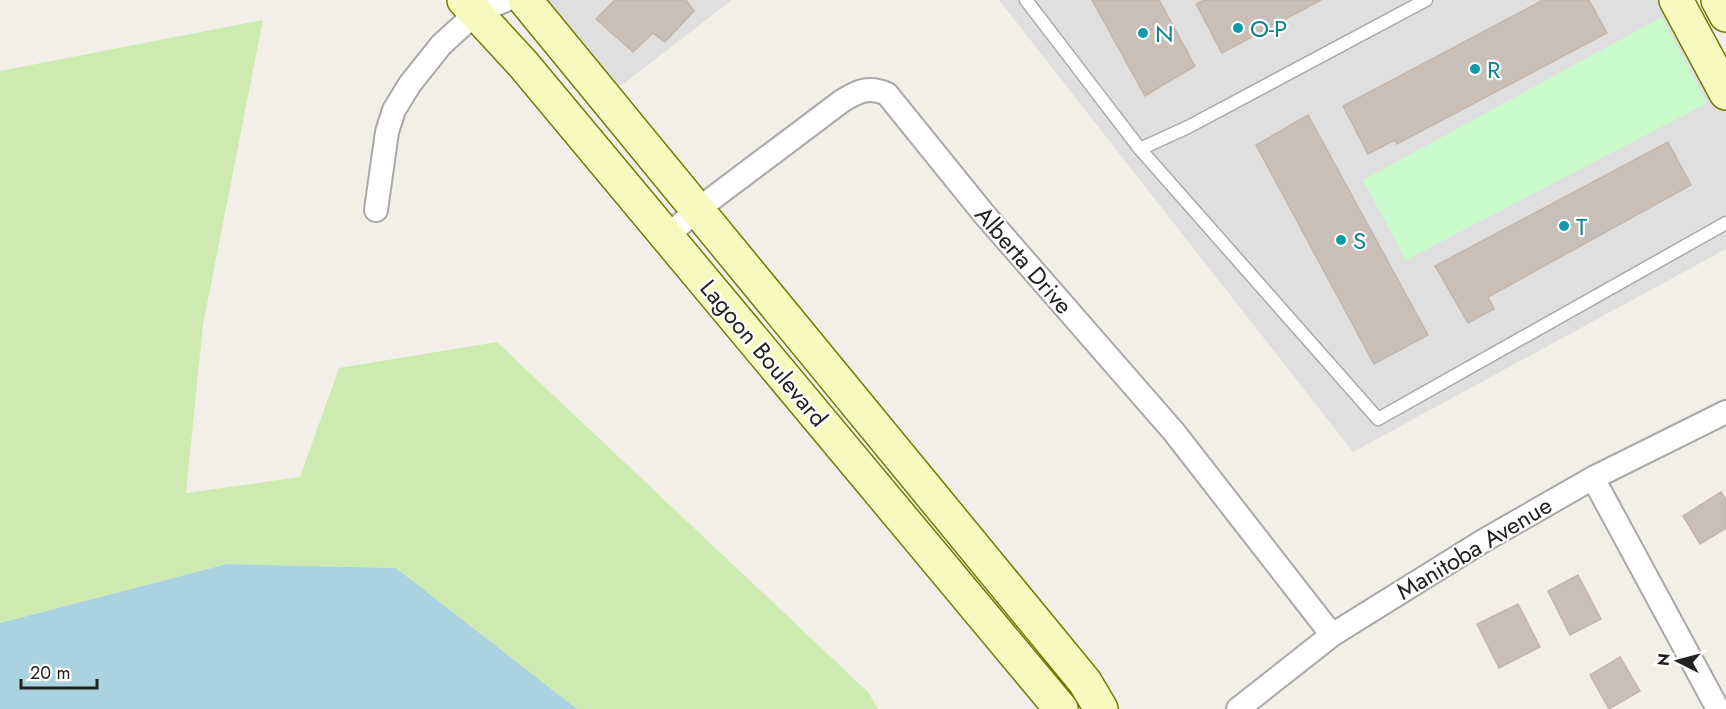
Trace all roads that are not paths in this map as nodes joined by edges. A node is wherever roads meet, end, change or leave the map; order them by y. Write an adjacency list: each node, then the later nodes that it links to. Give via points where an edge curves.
1 (525, 0): 11 (street, Lagoon Boulevard)
2 (1026, 0): 9 (lane)
3 (1426, 0): 9 (lane, via 1188,127)
4 (1676, 0): 8 (street)
5 (1718, 0): 7 (street)
6 (483, 4): 10 (street, via 441,45 394,110); 13 (street, Lagoon Boulevard, via 523,64)
7 (1726, 15)
8 (1726, 93)
9 (1140, 148): 12 (lane, via 1378,419)
10 (376, 210)
11 (697, 210): 13 (street, Alberta Drive); 16 (street, Alberta Drive, via 852,95 869,89 887,94 991,222 1174,432); 18 (street, Lagoon Boulevard, via 1085,682)
12 (1726, 223)
13 (666, 237): 17 (street, Lagoon Boulevard)
14 (1726, 412): 15 (street, Manitoba Avenue)
15 (1593, 478): 16 (street, Manitoba Avenue); 20 (street)
16 (1332, 635): 19 (street, Manitoba Avenue)
17 (1061, 709)
18 (1101, 709)
19 (1238, 709)
20 (1718, 709)

